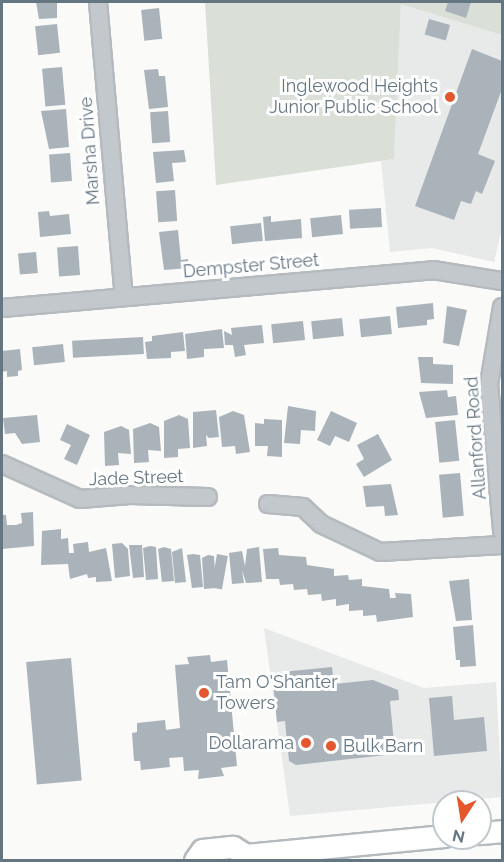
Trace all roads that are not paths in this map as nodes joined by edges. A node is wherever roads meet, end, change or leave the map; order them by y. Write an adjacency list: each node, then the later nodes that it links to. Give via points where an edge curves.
1 (98, 2): 3 (street, Marsha Drive)
2 (502, 281): 3 (street, Dempster Street, via 433,270)
3 (124, 297): 5 (street, Dempster Street)
4 (502, 307): 9 (street, Allanford Road, via 489,384)
5 (2, 308)
6 (2, 464): 7 (street, Jade Street, via 80,499 130,495)
7 (208, 497)
8 (268, 504): 10 (street, via 303,507 321,524 380,552)
9 (502, 531)
10 (502, 545)
11 (432, 837): 12 (main road)
12 (245, 858): 13 (main road, via 233,846 202,850)
13 (192, 860)

